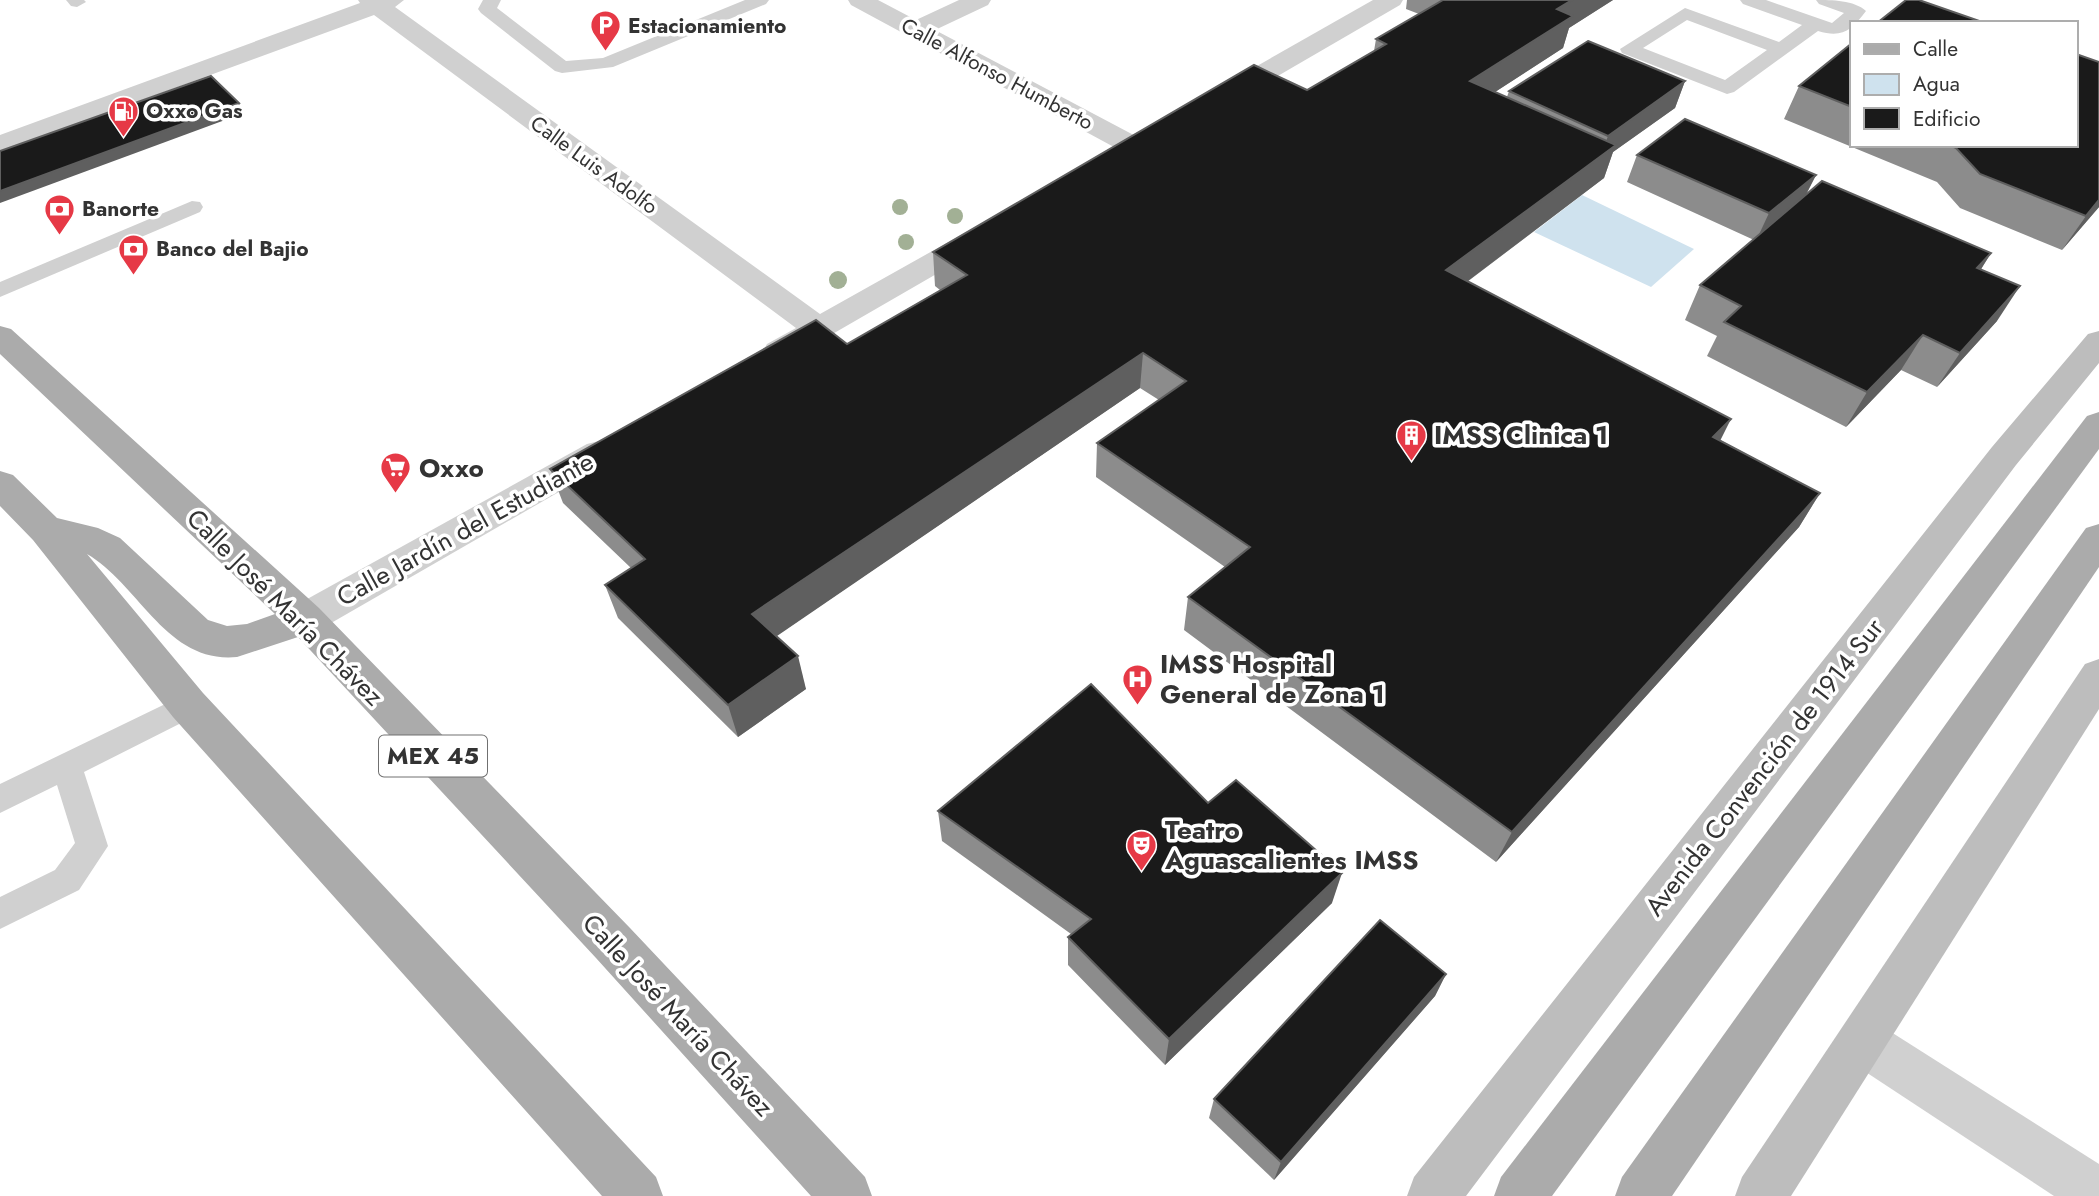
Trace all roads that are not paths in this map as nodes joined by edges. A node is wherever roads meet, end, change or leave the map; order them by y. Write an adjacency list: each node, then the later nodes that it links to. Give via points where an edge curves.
1 (492, 0): 2 (lane, via 487,9 562,67 606,63)
2 (760, 0)
3 (860, 0): 10 (street, Calle Alfonso Humberto)
4 (979, 0): 10 (street)
5 (1391, 0): 12 (street)
6 (1749, 0): 9 (lane)
7 (1825, 0): 9 (lane, via 1857,11 1835,30)
8 (380, 2): 13 (street); 18 (street, Calle Luis Adolfo)
9 (1815, 24): 11 (lane)
10 (915, 30): 14 (street, Calle Alfonso Humberto, via 1146,141)
11 (1781, 49): 11 (lane, via 1727,88 1629,49 1685,13)
12 (1200, 110)
13 (0, 144)
14 (1100, 167)
15 (192, 207): 17 (lane)
16 (1006, 221): 18 (street)
17 (0, 290)
18 (819, 329): 21 (street)
19 (0, 336): 27 (main road, Calle José María Chávez / MEX 45)
20 (2099, 341): 37 (street, Avenida Convención de 1914 Sur, via 2004,456)
21 (759, 363)
22 (2099, 424): 38 (main road)
23 (628, 437): 27 (street, Calle Jardín del Estudiante)
24 (0, 484): 25 (main road)
25 (46, 530): 27 (main road, via 85,537 107,548 194,633 210,640 241,640); 29 (main road)
26 (2099, 538): 39 (main road)
27 (305, 619): 36 (main road, Calle José María Chávez / MEX 45)
28 (2099, 675): 33 (street)
29 (188, 705): 30 (lane); 35 (main road)
30 (66, 766): 31 (lane); 32 (lane, via 92,846 67,880)
31 (0, 799)
32 (0, 914)
33 (1863, 1042): 34 (street); 40 (street)
34 (2099, 1195)
35 (637, 1196)
36 (846, 1196)
37 (1433, 1196)
38 (1520, 1196)
39 (1641, 1196)
40 (1761, 1196)

